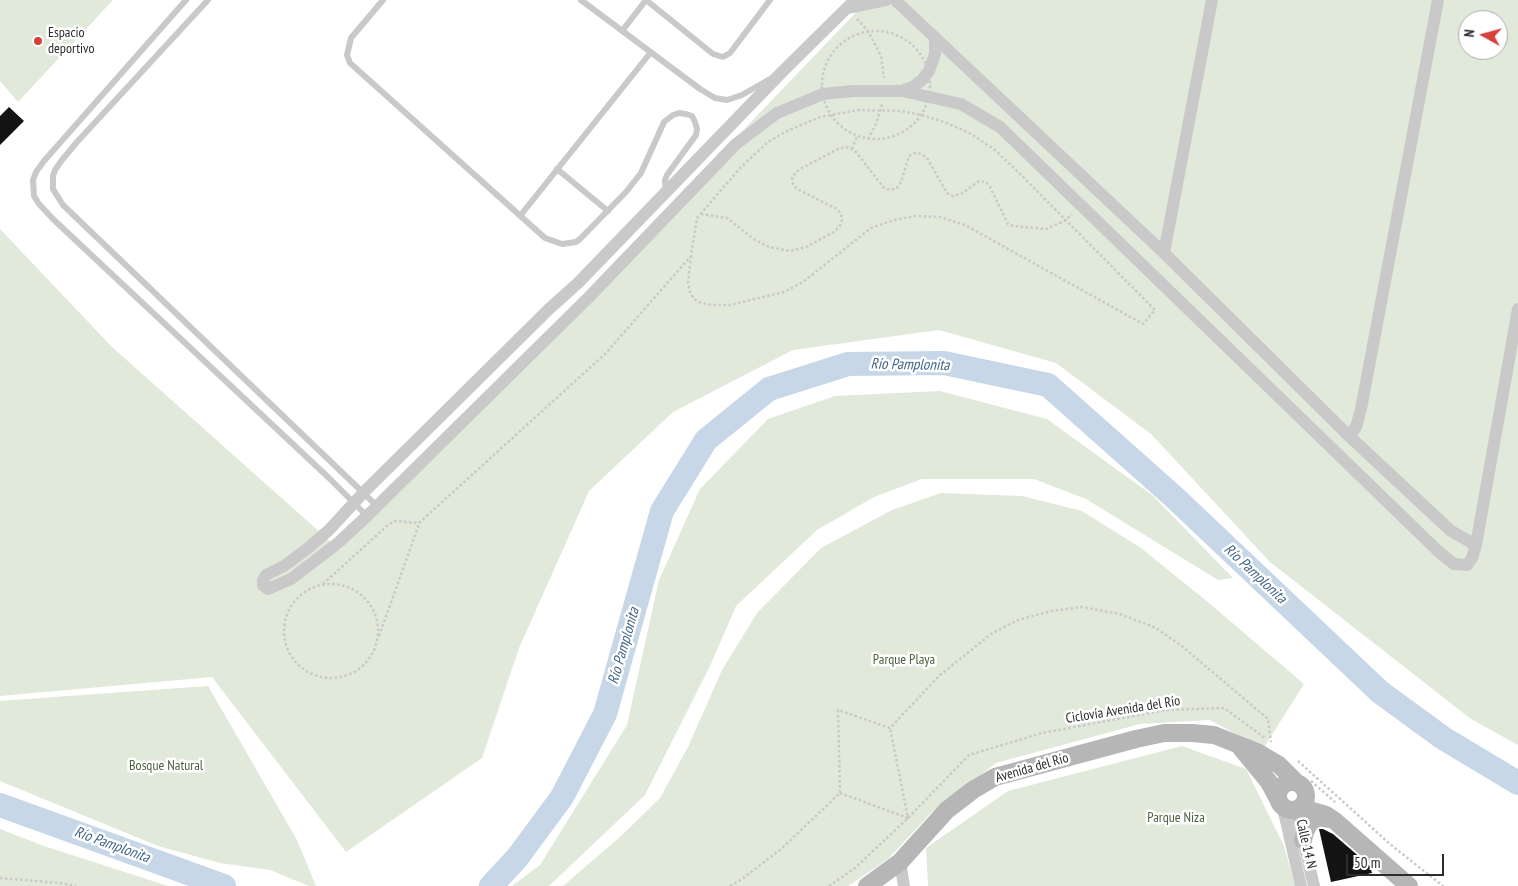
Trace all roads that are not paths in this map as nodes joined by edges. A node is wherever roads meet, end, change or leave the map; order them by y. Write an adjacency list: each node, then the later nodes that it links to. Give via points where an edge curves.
1 (186, 0): 28 (lane, via 44,161 33,180 34,196 53,218)
2 (208, 0): 27 (lane, via 62,160 53,176 53,189 63,205)
3 (383, 0): 19 (lane, via 351,38 346,55 350,63)
4 (581, 0): 11 (lane)
5 (770, 0): 11 (lane, via 730,53 723,57 713,54 646,0)
6 (886, 0): 10 (street)
7 (895, 0): 12 (street)
8 (1212, 0): 20 (street)
9 (1438, 0): 26 (street, via 1361,409 1356,427)
10 (851, 4): 14 (street)
11 (622, 31): 13 (lane)
12 (935, 37): 15 (street, via 935,54 929,71 922,80); 20 (street)
13 (650, 52): 14 (lane, via 700,90 727,100); 16 (lane)
14 (782, 72): 17 (street)
15 (902, 91): 22 (street, via 823,94 778,113 736,144); 31 (street, via 961,104 1000,127 1439,552 1454,564 1467,565)
16 (557, 170): 18 (lane); 19 (lane)
17 (666, 192): 18 (lane, via 667,175 696,135 695,122 686,114 673,115 664,122 640,173); 21 (street)
18 (608, 211): 19 (lane, via 576,242 562,244 545,238)
19 (520, 216)
20 (1164, 253): 26 (street)
21 (578, 283): 22 (street, via 576,288 580,296); 23 (street)
22 (590, 296): 25 (street)
23 (549, 309): 25 (street, via 558,313); 27 (street)
24 (1518, 310): 31 (street)
25 (561, 324): 29 (street)
26 (1349, 436): 31 (street, via 1451,531)
27 (364, 492): 28 (street); 29 (lane)
28 (354, 503): 30 (lane); 30 (street, via 307,549 266,575 263,584 268,589 291,579)
29 (377, 506): 30 (street)
30 (368, 516)
31 (1476, 545)
32 (1233, 742): 33 (main road, Avenida del Río, via 1269,758); 34 (main road, via 1255,763); 37 (main road, Avenida del Río, via 1204,734 1164,733 996,777 948,810)
33 (1302, 783): 34 (main road, via 1306,794 1304,804); 34 (main road, via 1288,782 1280,787 1278,791); 35 (main road, Avenida del Río)
34 (1286, 806): 35 (main road, via 1326,815); 36 (street, Calle 14 N); 40 (street, Calle 14 N)
35 (1337, 813): 36 (main road, via 1310,822); 42 (main road)
36 (1303, 840): 41 (street, Calle 14 N)
37 (900, 862): 38 (main road, Avenida del Río); 39 (street)
38 (867, 886)
39 (904, 886)
40 (1301, 886)
41 (1314, 886)
42 (1410, 886)

